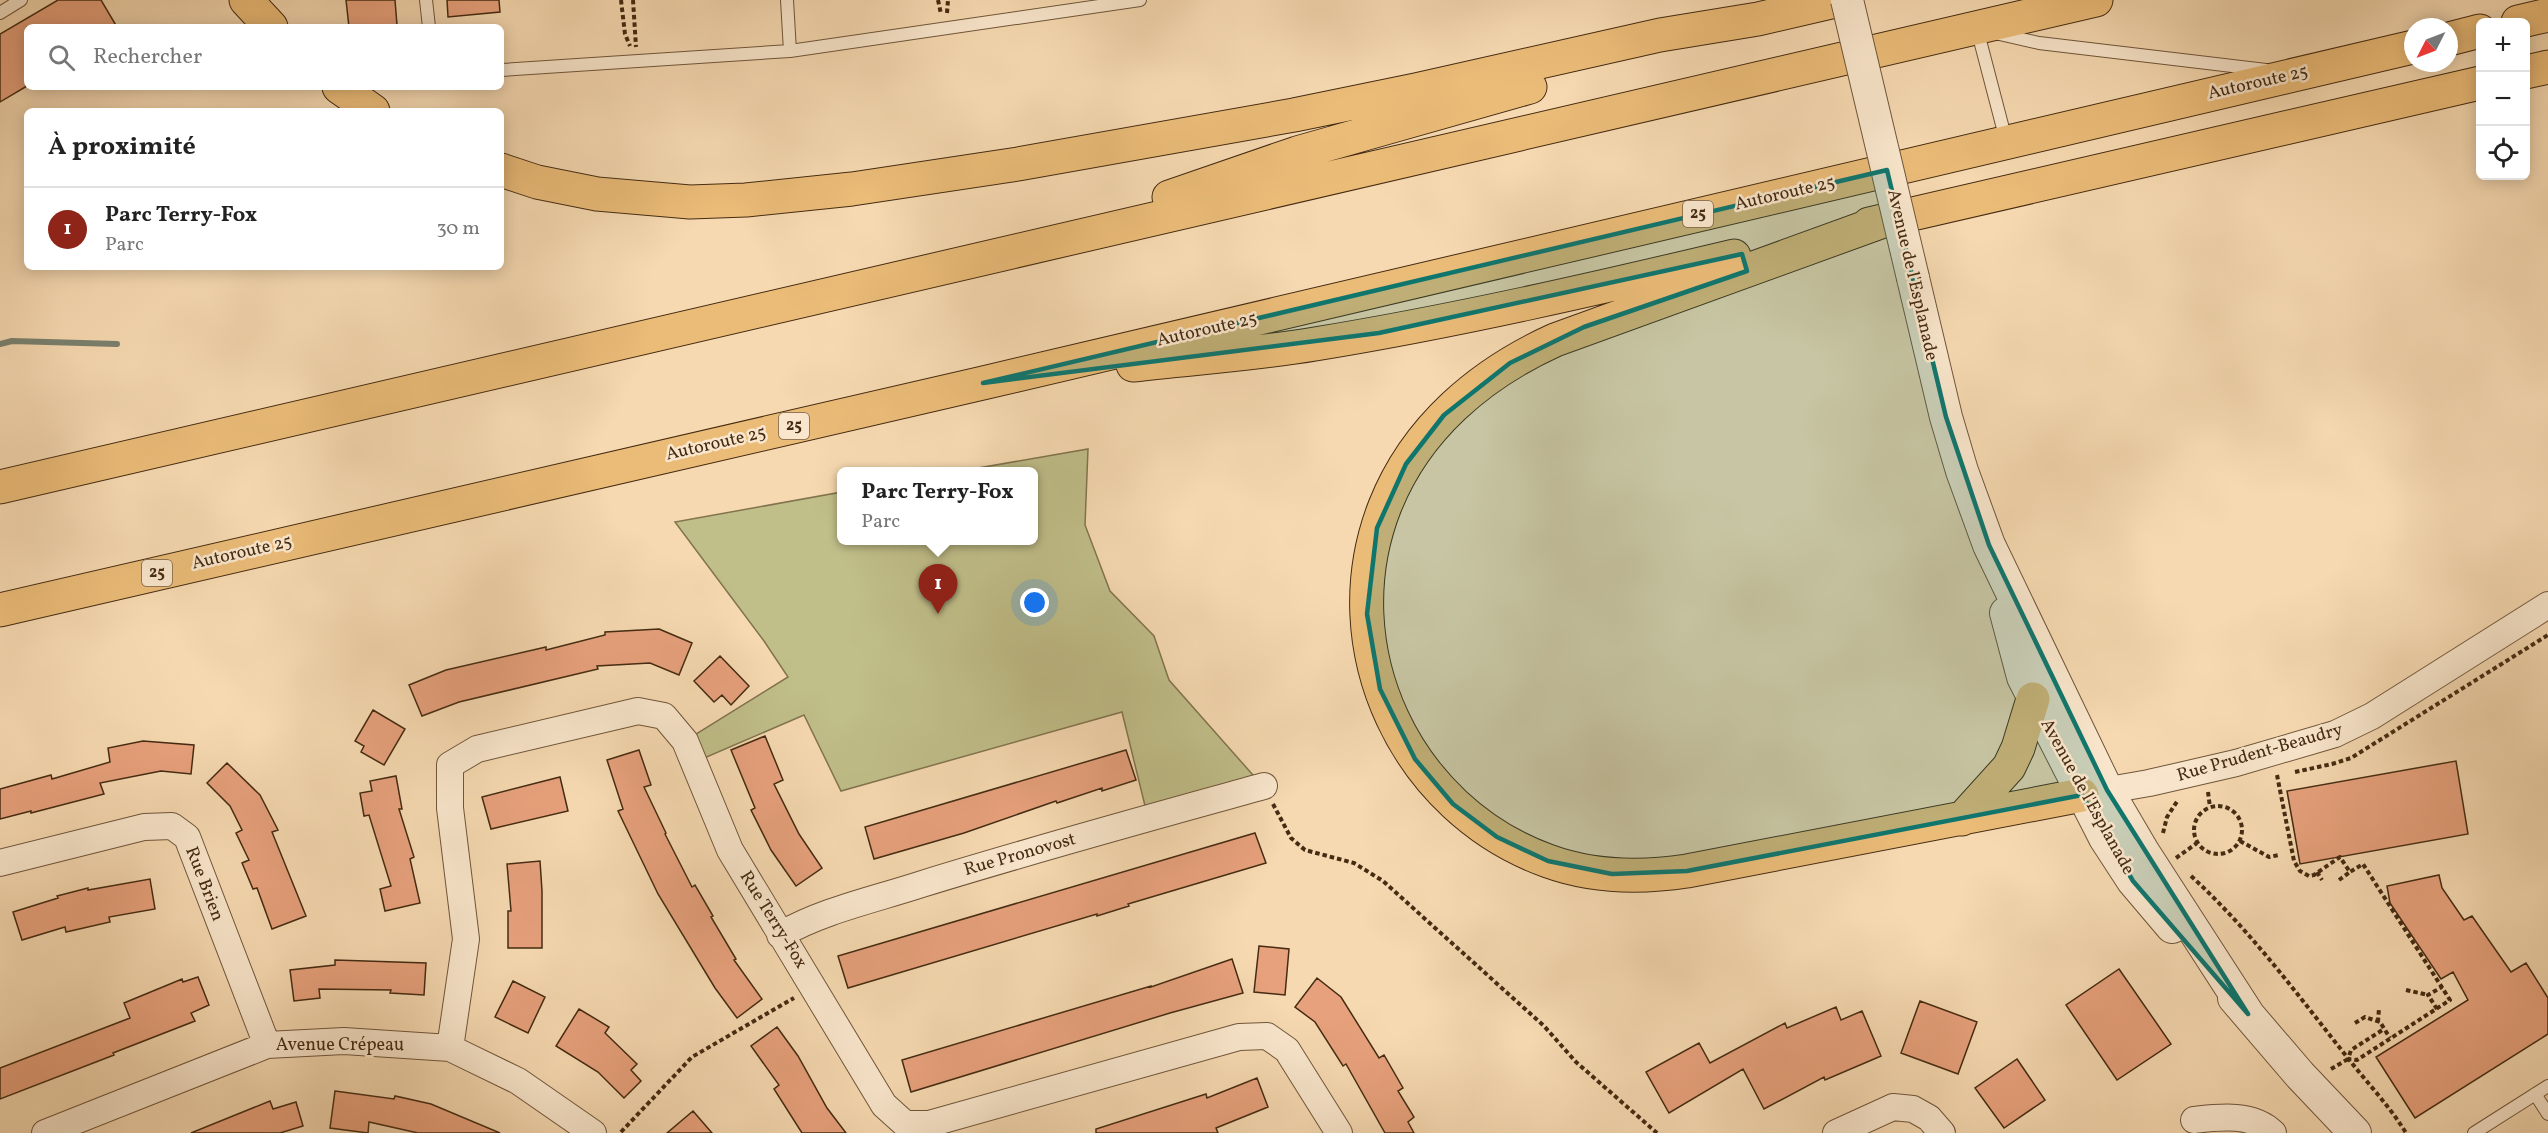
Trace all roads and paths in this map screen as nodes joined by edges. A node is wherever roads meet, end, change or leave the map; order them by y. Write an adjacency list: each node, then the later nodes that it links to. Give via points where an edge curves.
1 (21, 0): 13 (lane)
2 (246, 0): 17 (highway)
3 (426, 0): 18 (lane)
4 (621, 0): 22 (path)
5 (633, 0): 21 (path)
6 (787, 0): 25 (lane)
7 (938, 0): 12 (path)
8 (1140, 0): 25 (lane)
9 (1840, 0): 15 (highway)
10 (1847, 0): 39 (street, Avenue de l'Esplanade, bridge, via 1946,417)
11 (2096, 0): 19 (highway)
12 (939, 7)
13 (0, 13)
14 (2548, 15): 16 (highway)
15 (1758, 19): 34 (highway, via 1660,35 1294,115 852,189 690,202 597,194); 36 (highway, via 1664,50 1297,153)
16 (2530, 19)
17 (268, 24)
18 (429, 24)
19 (1977, 28): 29 (lane, via 2039,43); 33 (lane); 36 (highway)
20 (2476, 32): 23 (highway)
21 (636, 33)
22 (625, 34)
23 (2458, 37)
24 (2404, 49): 29 (highway, Autoroute 25 / 25)
25 (790, 51): 27 (lane)
26 (2548, 67): 28 (highway)
27 (504, 70)
28 (2530, 71)
29 (2300, 73): 33 (highway, Autoroute 25 / 25)
30 (2476, 84): 35 (highway)
31 (343, 90): 32 (highway)
32 (369, 108)
33 (2006, 141): 37 (highway, Autoroute 25 / 25)
34 (504, 171)
35 (1886, 220): 37 (highway, via 1588,291 1429,324 1311,345); 48 (highway, via 1584,327 1519,357 1474,388 1426,435 1389,495 1371,561 1368,632 1386,705 1426,775 1478,825 1506,843 1548,861 1603,873 1671,873)
36 (1003, 254): 38 (highway)
37 (983, 383): 41 (highway, Autoroute 25 / 25)
38 (0, 487)
39 (1989, 545): 42 (street, Avenue de l'Esplanade, via 2023,677); 46 (street, Avenue de l'Esplanade)
40 (2548, 605): 46 (street, Rue Prudent-Beaudry, via 2346,729 2236,763)
41 (0, 610)
42 (2033, 699): 46 (street, Avenue de l'Esplanade); 48 (highway, via 2009,767)
43 (2277, 775): 58 (path, via 2294,861 2305,874)
44 (2207, 785): 47 (path)
45 (1264, 786): 61 (street, Rue Pronovost, via 838,909 810,918); 84 (path, via 1291,838 1305,850 1354,863 1383,881 1544,1026 1576,1062)
46 (2095, 793): 48 (highway); 88 (street, Avenue de l'Esplanade, via 2105,838 2133,881)
47 (2210, 807): 49 (path, via 2227,808 2237,816 2242,828); 50 (path, via 2195,822)
48 (1962, 819)
49 (2240, 841): 50 (path, via 2231,851 2219,855 2206,852); 51 (path, via 2270,856)
50 (2197, 843): 52 (path)
51 (2279, 855)
52 (2173, 858): 54 (path); 55 (path)
53 (0, 863): 72 (street, Rue Brien, via 144,827 172,826 186,837)
54 (2169, 863)
55 (2181, 866)
56 (2350, 872): 58 (path, via 2340,857); 60 (path); 63 (path, via 2363,864)
57 (2188, 873): 74 (path, via 2261,947)
58 (2317, 873): 59 (path)
59 (2322, 880)
60 (2339, 880)
61 (780, 935): 62 (street, Rue Terry-Fox); 73 (street, Rue Terry-Fox, via 730,850 685,741 664,716 638,711 477,749 450,765 450,808 466,939)
62 (814, 987): 80 (path, via 692,1057); 83 (street, Rue Terry-Fox, via 884,1105 905,1124 929,1124 1239,1036 1267,1036 1287,1050)
63 (2442, 987): 65 (path); 67 (path, via 2450,1000)
64 (2406, 990): 65 (path)
65 (2428, 995): 67 (path)
66 (2379, 1008): 68 (path)
67 (2437, 1009): 71 (path)
68 (2378, 1022): 69 (path, via 2365,1017); 70 (path)
69 (2355, 1023)
70 (2384, 1029): 71 (path); 74 (path, via 2351,1050)
71 (2390, 1038): 74 (path, via 2356,1060)
72 (267, 1045): 73 (street, Avenue Crépeau, via 344,1041); 81 (street, Avenue Crépeau)
73 (450, 1048): 82 (street, Avenue Crépeau, via 518,1081)
74 (2348, 1059): 75 (path); 89 (path, via 2388,1105)
75 (2329, 1070)
76 (2548, 1086): 77 (lane)
77 (2535, 1094): 78 (lane); 90 (lane)
78 (2548, 1114)
79 (2194, 1120): 87 (street, via 2226,1116 2264,1124)
80 (621, 1132)
81 (45, 1133)
82 (593, 1133)
83 (1339, 1133)
84 (1658, 1133)
85 (1836, 1133): 86 (street, via 1893,1107 1912,1109 1929,1118)
86 (1942, 1133)
87 (2273, 1133)
88 (2355, 1133)
89 (2406, 1133)
90 (2474, 1133)

